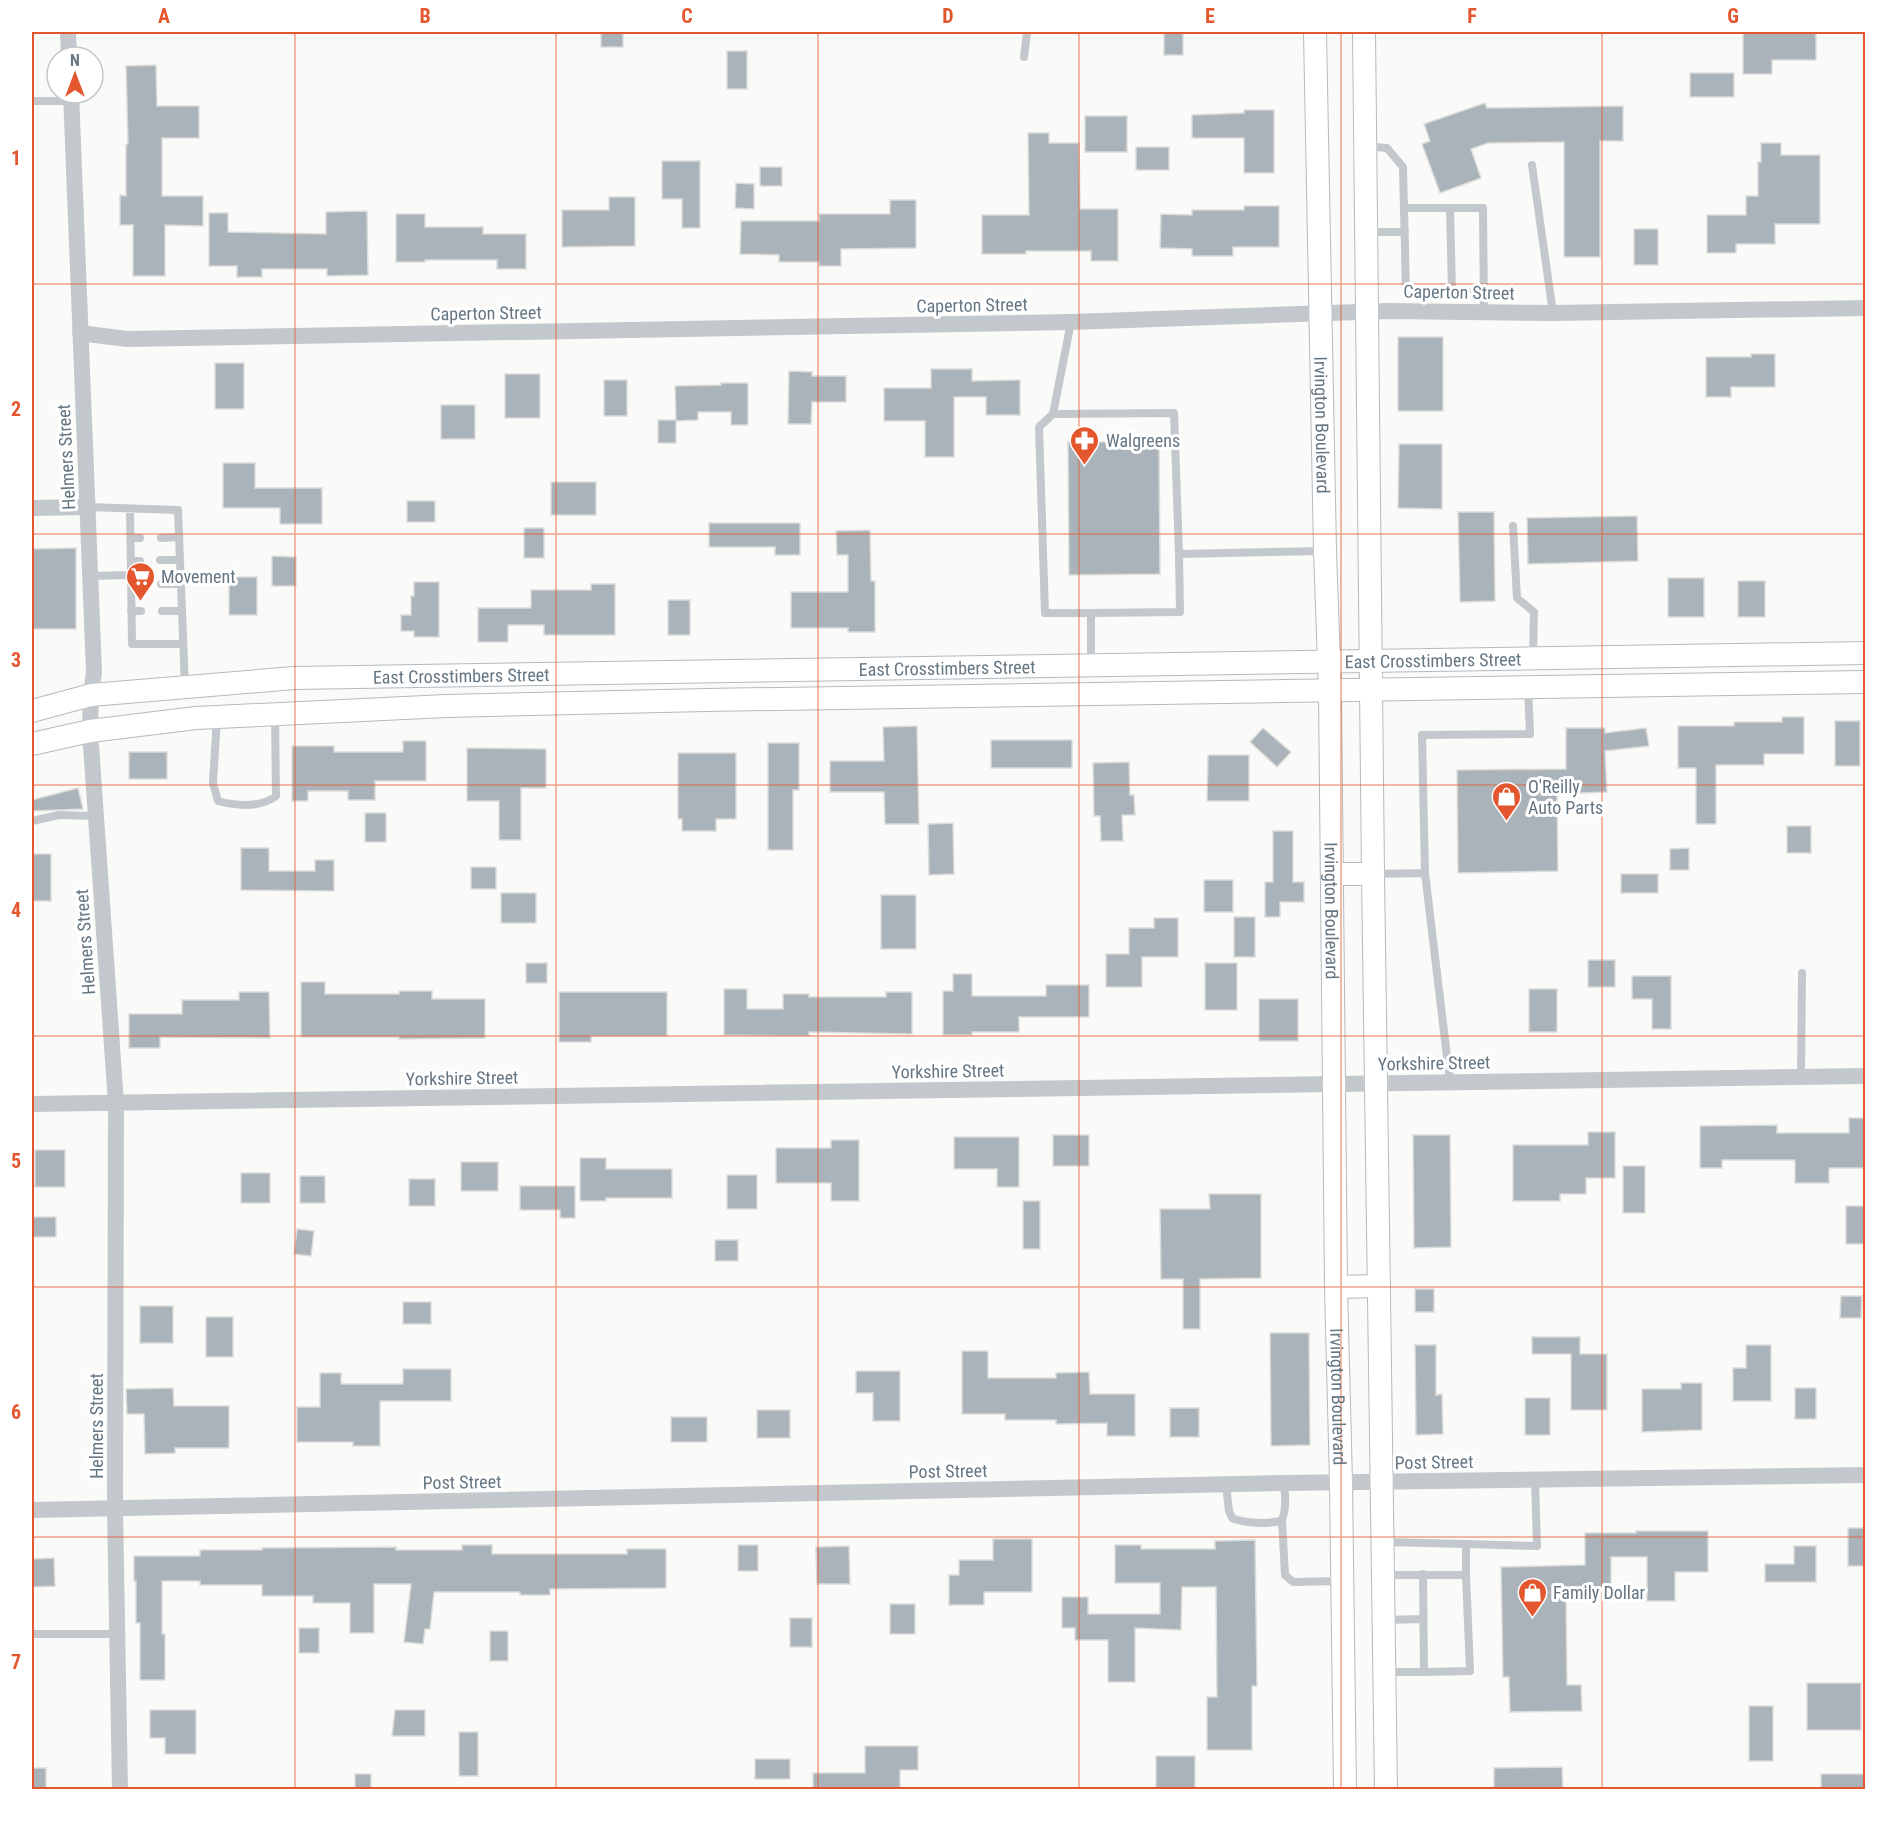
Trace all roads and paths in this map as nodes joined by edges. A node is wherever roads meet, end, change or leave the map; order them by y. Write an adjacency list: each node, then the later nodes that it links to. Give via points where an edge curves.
1 (1027, 32): 4 (lane)
2 (1315, 32): 18 (main road, Irvington Boulevard)
3 (1364, 32): 6 (main road)
4 (1024, 57)
5 (71, 105): 20 (street, Helmers Street)
6 (1365, 146): 8 (lane, via 1387,148 1402,167); 10 (main road)
7 (1532, 165): 17 (lane)
8 (1404, 208): 9 (lane); 11 (lane)
9 (1450, 208): 12 (lane); 13 (lane, via 1483,208)
10 (1366, 232): 11 (lane); 15 (main road)
11 (1405, 232): 12 (lane, via 1406,293)
12 (1452, 292): 13 (lane)
13 (1484, 292): 16 (lane)
14 (1866, 308): 17 (street, Caperton Street)
15 (1367, 312): 16 (street, Caperton Street); 18 (street, Caperton Street); 43 (main road)
16 (1484, 312): 17 (street, Caperton Street)
17 (1553, 312)
18 (1320, 314): 19 (street, Caperton Street); 28 (main road, Irvington Boulevard)
19 (1071, 322): 20 (street, Caperton Street, via 127,339); 21 (lane)
20 (80, 333): 22 (street, Helmers Street)
21 (1053, 414): 29 (lane, via 1174,413); 38 (lane, via 1039,427 1045,613)
22 (88, 507): 23 (street); 24 (lane); 32 (street, Helmers Street)
23 (32, 508)
24 (130, 509): 26 (lane, via 178,510); 33 (lane, via 135,538)
25 (1513, 526): 42 (lane, via 1517,598 1534,612)
26 (179, 537): 27 (lane); 31 (lane)
27 (161, 538)
28 (1325, 551): 29 (lane); 44 (main road, Irvington Boulevard)
29 (1179, 554): 38 (lane, via 1180,612)
30 (160, 560): 31 (lane)
31 (180, 560): 35 (lane)
32 (90, 576): 33 (lane); 55 (street, Helmers Street, via 94,672)
33 (134, 581): 39 (lane, via 132,644)
34 (161, 584): 35 (lane)
35 (181, 584): 37 (lane)
36 (162, 611): 37 (lane)
37 (182, 611): 39 (lane)
38 (1091, 613): 45 (lane)
39 (183, 644): 50 (lane)
40 (1866, 653): 41 (main road, East Crosstimbers Street)
41 (1689, 656): 42 (main road, East Crosstimbers Street); 49 (main road)
42 (1533, 658): 43 (main road, East Crosstimbers Street)
43 (1371, 661): 44 (main road, East Crosstimbers Street); 52 (main road)
44 (1328, 662): 45 (main road, East Crosstimbers Street); 53 (main road, Irvington Boulevard)
45 (1093, 666): 46 (main road, East Crosstimbers Street); 54 (main road)
46 (707, 672): 47 (main road, East Crosstimbers Street); 56 (main road)
47 (443, 676): 50 (main road, East Crosstimbers Street, via 294,678); 57 (main road)
48 (1866, 682): 49 (main road, East Crosstimbers Street)
49 (1688, 685): 51 (main road, East Crosstimbers Street)
50 (185, 688): 55 (main road, East Crosstimbers Street)
51 (1528, 688): 52 (main road, East Crosstimbers Street); 65 (lane, via 1530,734 1422,735)
52 (1371, 690): 53 (main road, East Crosstimbers Street); 67 (main road)
53 (1330, 691): 54 (main road, East Crosstimbers Street); 66 (main road, Irvington Boulevard)
54 (1095, 694): 56 (main road, East Crosstimbers Street)
55 (90, 695): 58 (main road, East Crosstimbers Street); 61 (street, Helmers Street)
56 (706, 700): 57 (main road, East Crosstimbers Street)
57 (446, 706): 59 (main road, East Crosstimbers Street)
58 (32, 711)
59 (275, 714): 60 (main road, East Crosstimbers Street); 60 (lane, via 276,796 268,802 232,805 218,801 213,783)
60 (217, 717): 61 (main road, East Crosstimbers Street)
61 (90, 731): 62 (main road, East Crosstimbers Street); 63 (street, Helmers Street)
62 (32, 744)
63 (96, 816): 64 (lane, via 59,815); 74 (street, Helmers Street)
64 (32, 821)
65 (1425, 873): 67 (lane); 71 (lane)
66 (1332, 874): 67 (main road); 73 (main road, Irvington Boulevard)
67 (1372, 874): 72 (main road)
68 (1802, 973): 70 (lane)
69 (1866, 1076): 70 (street, Yorkshire Street)
70 (1801, 1077): 71 (street, Yorkshire Street)
71 (1450, 1082): 72 (street, Yorkshire Street)
72 (1376, 1083): 73 (street, Yorkshire Street); 76 (main road)
73 (1334, 1084): 74 (street, Yorkshire Street); 77 (main road, Irvington Boulevard)
74 (116, 1103): 75 (street, Yorkshire Street); 84 (street, Helmers Street)
75 (32, 1104)
76 (1378, 1286): 77 (main road); 80 (main road)
77 (1336, 1287): 82 (main road, Irvington Boulevard)
78 (1866, 1475): 79 (street, Post Street)
79 (1535, 1480): 80 (street, Post Street); 88 (lane, via 1536,1546)
80 (1382, 1482): 82 (street, Post Street); 87 (main road)
81 (1284, 1483): 82 (street, Post Street); 83 (street, Post Street); 86 (lane)
82 (1341, 1483): 92 (main road, Irvington Boulevard)
83 (1226, 1485): 84 (street, Post Street); 86 (lane, via 1232,1518)
84 (115, 1509): 85 (street, Post Street); 96 (street, Helmers Street)
85 (32, 1510)
86 (1282, 1520): 92 (lane, via 1285,1575 1293,1582)
87 (1383, 1542): 88 (lane); 90 (main road)
88 (1466, 1544): 91 (lane)
89 (1423, 1574): 90 (lane); 91 (lane); 93 (lane)
90 (1383, 1575): 94 (main road)
91 (1466, 1575): 98 (lane, via 1470,1671)
92 (1342, 1581): 100 (main road, Irvington Boulevard)
93 (1423, 1619): 94 (lane); 98 (lane)
94 (1383, 1620): 97 (main road)
95 (32, 1634): 96 (lane)
96 (117, 1634): 99 (street, Helmers Street)
97 (1384, 1672): 98 (lane); 101 (main road)
98 (1424, 1672)
99 (120, 1790)
100 (1345, 1790)
101 (1386, 1790)

